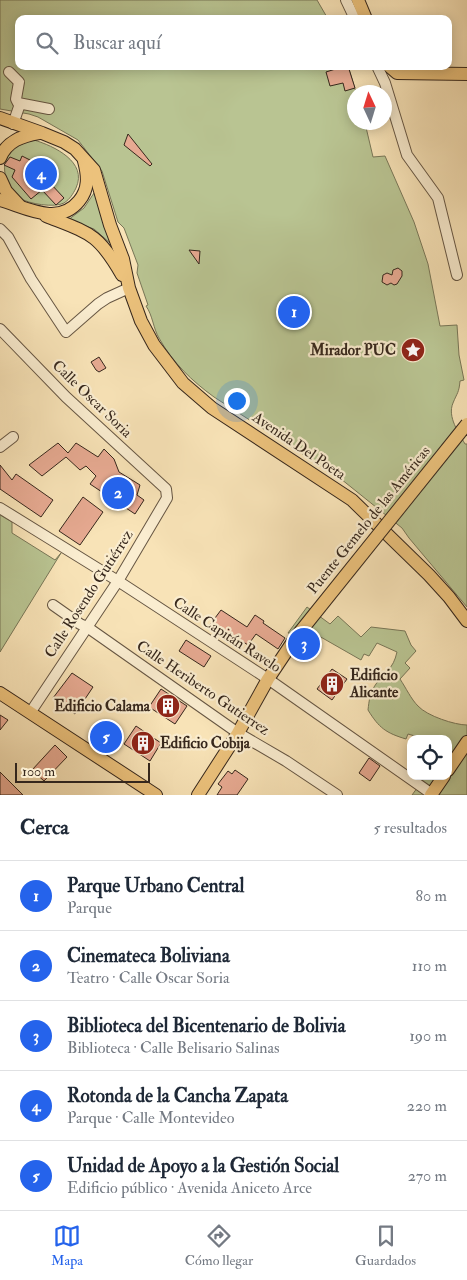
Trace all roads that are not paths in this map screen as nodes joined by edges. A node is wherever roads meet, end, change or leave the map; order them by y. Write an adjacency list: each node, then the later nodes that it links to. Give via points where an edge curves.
1 (346, 0): 3 (street)
2 (358, 0): 4 (main road)
3 (353, 15)
4 (364, 15)
5 (379, 70): 21 (street, via 407,154 438,198)
6 (393, 70): 8 (main road, via 405,74)
7 (9, 72): 9 (street, via 19,82 16,101)
8 (467, 74)
9 (20, 104): 10 (street); 12 (street)
10 (49, 109)
11 (0, 118): 12 (main road)
12 (13, 124): 13 (main road)
13 (42, 132): 14 (main road, Avenida Del Poeta, via 76,149); 15 (main road, via 16,140)
14 (82, 156): 19 (main road, via 87,184 76,205 53,215); 22 (main road, Avenida Del Poeta, via 94,170)
15 (0, 158)
16 (0, 178): 18 (main road, via 6,191)
17 (0, 200): 18 (main road, Avenida Del Poeta)
18 (19, 205): 19 (main road, Avenida Del Poeta)
19 (36, 212): 22 (main road, Avenida Del Poeta, via 89,233 99,241)
20 (0, 229): 22 (street, via 66,332 98,304)
21 (457, 275)
22 (130, 288): 31 (main road, Avenida Del Poeta, via 147,333 183,384 212,408 352,500 429,575)
23 (0, 329): 27 (street, Calle Oscar Soria, via 66,397)
24 (467, 424): 33 (main road, Puente Gemelo de las Américas, bridge, via 296,637)
25 (0, 433): 26 (street)
26 (6, 442)
27 (166, 489): 29 (street, Calle Rosendo Gutiérrez, via 167,498)
28 (0, 508): 29 (street, Calle Capitán Ravelo)
29 (118, 581): 32 (street, Calle Rosendo Gutiérrez); 33 (street, Calle Capitán Ravelo)
30 (53, 605): 32 (street, Calle Heriberto Gutierrez)
31 (467, 621)
32 (87, 627): 35 (street, Calle Rosendo Gutiérrez); 36 (street, Calle Heriberto Gutierrez)
33 (268, 679): 36 (main road, Puente Gemelo de las Américas); 40 (street, Calle Capitán Ravelo)
34 (0, 693): 35 (main road)
35 (30, 713): 41 (main road)
36 (238, 733): 42 (main road, Puente Gemelo de las Américas); 43 (street, Calle Heriberto Gutierrez)
37 (467, 742): 38 (main road)
38 (452, 764)
39 (441, 780): 40 (main road)
40 (433, 793)
41 (156, 795)
42 (198, 795)
43 (337, 795)

